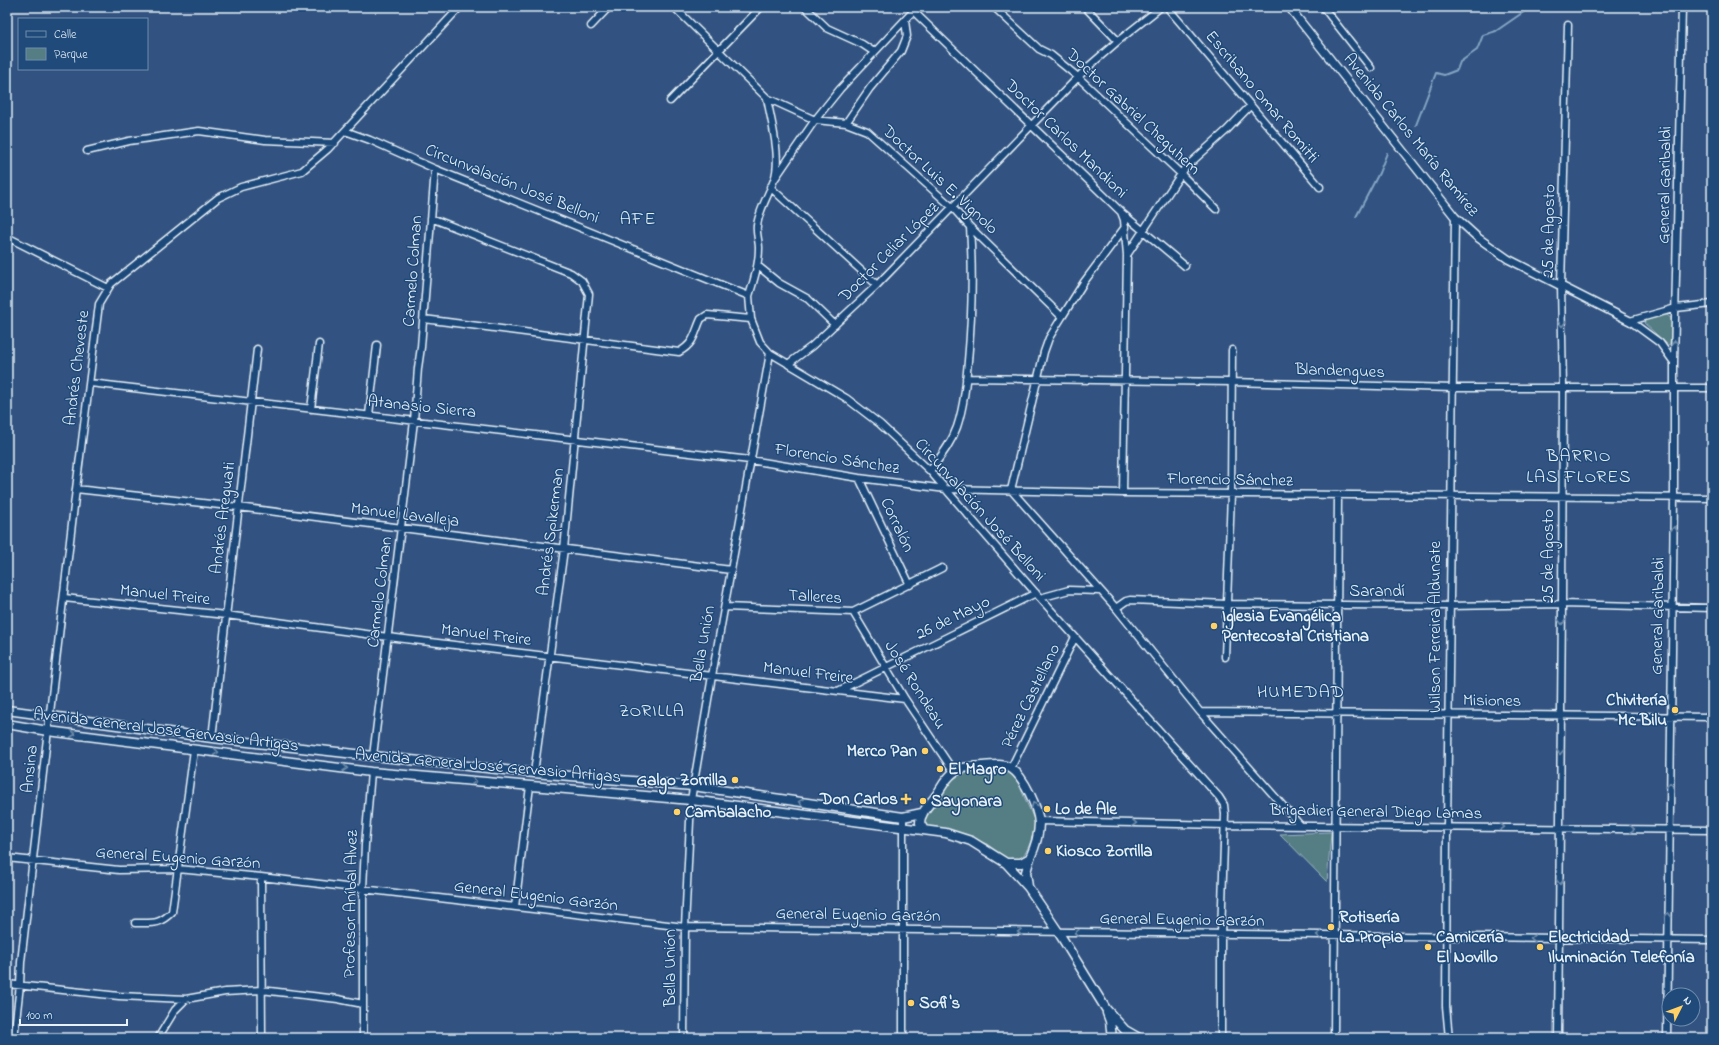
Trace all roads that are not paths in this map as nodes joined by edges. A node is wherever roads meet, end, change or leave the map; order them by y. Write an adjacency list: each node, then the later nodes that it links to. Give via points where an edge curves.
1 (460, 7): 28 (street)
2 (609, 7): 15 (street)
3 (674, 7): 18 (street, Doctor Luis E. Vignolo)
4 (761, 7): 18 (street)
5 (805, 7): 19 (street, via 827,28 855,40)
6 (994, 7): 21 (street, Doctor Gabriel Cheguhem, via 1039,49 1051,55)
7 (1084, 7): 17 (street)
8 (1161, 7): 17 (street, Doctor Celiar López)
9 (1167, 7): 24 (street, Escribano Omar Romitti)
10 (1289, 7): 39 (street, Avenida Carlos María Ramírez)
11 (1323, 7): 20 (street, Avenida Carlos María Ramírez)
12 (1682, 7): 53 (street, General Garibaldi)
13 (913, 8): 14 (street); 27 (street, Doctor Carlos Mandioni)
14 (905, 20): 19 (street); 26 (street, via 907,36 901,51 870,88)
15 (591, 26)
16 (1568, 26): 49 (street, 25 de Agosto)
17 (1118, 41): 21 (street, Doctor Celiar López)
18 (719, 50): 22 (street, Doctor Luis E. Vignolo); 23 (street)
19 (874, 52): 25 (street, via 840,88)
20 (1371, 68)
21 (1078, 77): 27 (street, Doctor Celiar López); 32 (street, Doctor Gabriel Cheguhem)
22 (767, 98): 25 (street, Doctor Luis E. Vignolo); 33 (street, via 776,148)
23 (670, 101)
24 (1250, 106): 32 (street); 35 (street, Escribano Omar Romitti)
25 (815, 120): 26 (street, Doctor Luis E. Vignolo); 33 (street)
26 (846, 123): 36 (street, Doctor Luis E. Vignolo, via 867,131)
27 (1031, 124): 36 (street, Doctor Celiar López); 38 (street, Doctor Carlos Mandioni)
28 (345, 131): 29 (street); 31 (street, Circunvalación José Belloni)
29 (335, 143): 30 (street, via 266,140 199,131 129,141); 50 (street, Andrés Cheveste, via 302,171 241,187 218,198)
30 (87, 151)
31 (435, 168): 40 (street, Carmelo Colman); 51 (street, Circunvalación José Belloni)
32 (1181, 174): 37 (street, Doctor Gabriel Cheguhem); 43 (street)
33 (774, 180): 34 (street)
34 (770, 187): 46 (street, via 757,225); 48 (street)
35 (1320, 187)
36 (952, 208): 41 (street, Doctor Luis E. Vignolo); 48 (street, Doctor Celiar López)
37 (1216, 209)
38 (1121, 212): 42 (street, Doctor Carlos Mandioni); 43 (street)
39 (1455, 217): 49 (street, Avenida Carlos María Ramírez, via 1477,237 1508,259); 73 (street, Wilson Ferreira Aldunate)
40 (432, 218): 56 (street, Carmelo Colman); 59 (street, Andrés Spikerman, via 571,273 582,281 589,294)
41 (970, 227): 54 (street, Doctor Luis E. Vignolo); 67 (street, via 970,336)
42 (1125, 227): 45 (street, Doctor Carlos Mandioni); 54 (street, via 1084,282)
43 (1143, 231): 45 (street); 47 (street)
44 (7, 237): 50 (street)
45 (1127, 255): 69 (street, Doctor Carlos Mandioni)
46 (758, 266): 51 (street); 58 (street, via 779,283 808,299)
47 (1185, 266)
48 (877, 285): 58 (street, Doctor Celiar López)
49 (1561, 285): 57 (street, Avenida Carlos María Ramírez); 72 (street, 25 de Agosto, one-way to 72)
50 (108, 288): 71 (street, Andrés Cheveste, via 99,304)
51 (750, 296): 55 (street, Circunvalación José Belloni)
52 (1712, 304): 53 (street)
53 (1676, 308): 57 (street); 65 (street, General Garibaldi, one-way to 53)
54 (1062, 317): 68 (street, via 1049,338)
55 (751, 319): 59 (street, via 707,315 701,319 693,340 679,352); 64 (street, Circunvalación José Belloni, via 760,342)
56 (424, 320): 59 (street); 79 (street, Carmelo Colman)
57 (1630, 321): 65 (street, via 1660,343)
58 (835, 325): 66 (street, Doctor Celiar López)
59 (585, 340): 80 (street, Andrés Spikerman)
60 (319, 344): 77 (street)
61 (377, 345): 78 (street)
62 (257, 349): 76 (street, Andrés Areguati)
63 (1232, 350): 70 (street)
64 (770, 353): 66 (street, Circunvalación José Belloni); 81 (street, Bella Unión)
65 (1674, 363): 74 (street, General Garibaldi)
66 (788, 364): 82 (street, Circunvalación José Belloni, via 846,398 880,424)
67 (966, 378): 68 (street, Blandengues); 82 (street, via 957,427 950,444)
68 (1038, 380): 69 (street, Blandengues); 86 (street)
69 (1126, 380): 70 (street, Blandengues); 87 (street, Doctor Carlos Mandioni)
70 (1231, 382): 73 (street, Blandengues); 88 (street)
71 (90, 383): 76 (street, Atanasio Sierra); 84 (street, Andrés Cheveste)
72 (1563, 387): 73 (street, Blandengues); 74 (street, Blandengues); 91 (street, 25 de Agosto)
73 (1453, 388): 90 (street, Wilson Ferreira Aldunate)
74 (1675, 388): 75 (street, Blandengues); 92 (street, General Garibaldi)
75 (1712, 388)
76 (251, 402): 77 (street, Atanasio Sierra); 94 (street, Andrés Areguati)
77 (311, 409): 78 (street, Atanasio Sierra)
78 (369, 415): 79 (street, Atanasio Sierra)
79 (414, 421): 80 (street, Atanasio Sierra); 95 (street, Carmelo Colman)
80 (576, 438): 81 (street, Atanasio Sierra); 96 (street, Andrés Spikerman)
81 (750, 460): 83 (street, Florencio Sánchez); 98 (street, Bella Unión)
82 (930, 472): 85 (street, Circunvalación José Belloni)
83 (859, 478): 85 (street, Florencio Sánchez); 99 (street, Corralón)
84 (76, 489): 94 (street, Manuel Lavalleja); 102 (street, Andrés Cheveste)
85 (946, 489): 86 (street, Florencio Sánchez); 101 (street, Circunvalación José Belloni)
86 (1011, 490): 87 (street, Florencio Sánchez); 100 (street, Circunvalación José Belloni)
87 (1123, 493): 88 (street, Florencio Sánchez)
88 (1231, 494): 89 (street, Florencio Sánchez); 103 (street)
89 (1338, 495): 90 (street, Florencio Sánchez); 105 (street)
90 (1450, 496): 91 (street, Florencio Sánchez); 106 (street, Wilson Ferreira Aldunate)
91 (1562, 497): 92 (street, Florencio Sánchez); 104 (street, 25 de Agosto)
92 (1674, 497): 93 (street, Florencio Sánchez); 108 (street, General Garibaldi, one-way to 92)
93 (1712, 498)
94 (238, 507): 95 (street, Manuel Lavalleja); 112 (street, Andrés Areguati)
95 (402, 528): 96 (street, Manuel Lavalleja); 113 (street, Carmelo Colman)
96 (564, 549): 98 (street, Manuel Lavalleja); 115 (street, Andrés Spikerman)
97 (942, 568): 99 (street, Talleres)
98 (731, 570): 107 (street, Bella Unión)
99 (910, 585): 111 (street, Talleres)
100 (1099, 591): 101 (street, 26 de Mayo, via 1069,590); 109 (street, Circunvalación José Belloni)
101 (1038, 596): 114 (street, Circunvalación José Belloni); 117 (street, 26 de Mayo)
102 (64, 598): 112 (street, Manuel Freire); 126 (street, Andrés Cheveste)
103 (1227, 604): 105 (street, Sarandí); 109 (street, Sarandí, via 1130,600); 116 (street)
104 (1562, 604): 106 (street, Sarandí); 108 (street, Sarandí); 125 (street, 25 de Agosto, one-way to 125)
105 (1338, 605): 106 (street, Sarandí); 123 (street)
106 (1450, 606): 124 (street, Wilson Ferreira Aldunate)
107 (724, 607): 111 (street, Talleres); 118 (street, Bella Unión)
108 (1672, 607): 110 (street, Sarandí); 127 (street, General Garibaldi)
109 (1116, 608): 122 (street, Circunvalación José Belloni)
110 (1712, 608)
111 (853, 612): 117 (street, José Rondeau)
112 (226, 615): 113 (street, Manuel Freire); 131 (street, Andrés Areguati)
113 (388, 637): 115 (street, Manuel Freire); 133 (street, Carmelo Colman)
114 (1075, 637): 134 (street, Pérez Castellano); 144 (street, Circunvalación José Belloni, via 1219,797 1224,805)
115 (549, 656): 118 (street, Manuel Freire); 137 (street, Andrés Spikerman)
116 (1225, 657)
117 (886, 667): 119 (street, 26 de Mayo); 120 (street, José Rondeau)
118 (712, 676): 119 (street, Manuel Freire); 139 (street, Bella Unión)
119 (840, 690): 120 (street, Manuel Freire)
120 (905, 699): 136 (street, José Rondeau)
121 (7, 710): 126 (main road, Avenida General José Gervasio Artigas)
122 (1200, 712): 123 (street, Misiones); 145 (street, Circunvalación José Belloni)
123 (1336, 714): 124 (street, Misiones); 146 (street)
124 (1449, 715): 125 (street, Misiones); 147 (street, Wilson Ferreira Aldunate)
125 (1561, 716): 127 (street, Misiones); 149 (street, 25 de Agosto, one-way to 149)
126 (49, 717): 130 (street, Ansina); 131 (main road, Avenida General José Gervasio Artigas)
127 (1671, 717): 128 (street, Misiones); 150 (street, General Garibaldi, one-way to 127)
128 (1712, 718)
129 (7, 724): 130 (main road, Avenida General José Gervasio Artigas)
130 (48, 731): 132 (main road, Avenida General José Gervasio Artigas, one-way to 132); 155 (street, Ansina)
131 (212, 738): 133 (main road, Avenida General José Gervasio Artigas)
132 (194, 750): 135 (main road, Avenida General José Gervasio Artigas, one-way to 135); 157 (street)
133 (373, 756): 137 (main road, Avenida General José Gervasio Artigas)
134 (1011, 768): 136 (main road, via 997,764 964,767); 143 (main road, one-way to 134, via 1025,785)
135 (370, 772): 138 (main road, Avenida General José Gervasio Artigas, one-way to 138); 160 (street, Profesor Aníbal Alvez)
136 (954, 772): 141 (main road)
137 (534, 773): 139 (main road, Avenida General José Gervasio Artigas)
138 (530, 786): 140 (main road, Avenida General José Gervasio Artigas); 161 (street)
139 (693, 786): 140 (street, Bella Unión); 142 (main road, Avenida General José Gervasio Artigas, one-way to 139)
140 (691, 800): 148 (main road, Avenida General José Gervasio Artigas); 163 (street, Bella Unión)
141 (922, 813): 142 (main road, Avenida General José Gervasio Artigas); 151 (main road, via 920,823)
142 (903, 817): 148 (street)
143 (1039, 821): 144 (street, Brigadier General Diego Lamas, one-way to 144); 154 (main road, via 1037,838)
144 (1225, 825): 145 (street, Brigadier General Diego Lamas); 166 (street, Circunvalación José Belloni)
145 (1300, 826): 146 (street, Brigadier General Diego Lamas)
146 (1336, 826): 147 (street, Brigadier General Diego Lamas); 167 (street)
147 (1447, 827): 149 (street, Brigadier General Diego Lamas, one-way to 149); 168 (street, Wilson Ferreira Aldunate)
148 (903, 828): 151 (main road, Avenida General José Gervasio Artigas); 164 (street)
149 (1560, 828): 150 (street, Brigadier General Diego Lamas, one-way to 150); 169 (street, 25 de Agosto, one-way to 169)
150 (1670, 829): 152 (street, Brigadier General Diego Lamas); 170 (street, General Garibaldi, one-way to 150)
151 (924, 830): 156 (main road, Avenida General José Gervasio Artigas, via 946,833 971,841)
152 (1712, 830)
153 (7, 858): 155 (street, General Eugenio Garzón)
154 (1030, 858): 156 (main road, via 1021,863); 159 (main road, via 1026,872)
155 (34, 861): 157 (street, General Eugenio Garzón, via 119,870); 173 (street, Ansina)
156 (1006, 863): 159 (main road)
157 (178, 868): 158 (street, General Eugenio Garzón); 162 (street, via 172,912 156,924)
158 (261, 877): 160 (street, General Eugenio Garzón); 174 (street)
159 (1028, 887): 165 (main road)
160 (363, 889): 161 (street, General Eugenio Garzón); 176 (street, Profesor Aníbal Alvez)
161 (515, 907): 163 (street, General Eugenio Garzón)
162 (135, 923)
163 (684, 927): 164 (street, General Eugenio Garzón); 182 (street, Bella Unión)
164 (903, 929): 165 (street, General Eugenio Garzón, one-way to 164); 183 (street)
165 (1059, 933): 166 (street, General Eugenio Garzón, one-way to 165); 177 (main road)
166 (1221, 934): 167 (street, General Eugenio Garzón, one-way to 166); 186 (street, Circunvalación José Belloni)
167 (1335, 936): 168 (street, General Eugenio Garzón); 187 (street)
168 (1447, 937): 169 (street, General Eugenio Garzón, one-way to 168); 188 (street, Wilson Ferreira Aldunate, via 1446,1006)
169 (1559, 938): 170 (street, General Eugenio Garzón); 189 (street, 25 de Agosto)
170 (1668, 939): 171 (street, General Eugenio Garzón); 190 (street, General Garibaldi)
171 (1712, 940)
172 (7, 984): 173 (street)
173 (20, 985): 175 (street, via 119,996); 178 (street, Ansina)
174 (261, 990): 175 (street, via 225,992); 176 (street); 180 (street)
175 (186, 999): 179 (street, via 175,1010)
176 (363, 1004): 181 (street, Profesor Aníbal Alvez)
177 (1106, 1009): 184 (main road); 185 (main road, via 1125,1030)
178 (14, 1038)
179 (158, 1038)
180 (262, 1038)
181 (363, 1038)
182 (684, 1038)
183 (903, 1038)
184 (1112, 1038)
185 (1139, 1038)
186 (1221, 1038)
187 (1334, 1038)
188 (1449, 1038)
189 (1558, 1038)
190 (1667, 1038)

